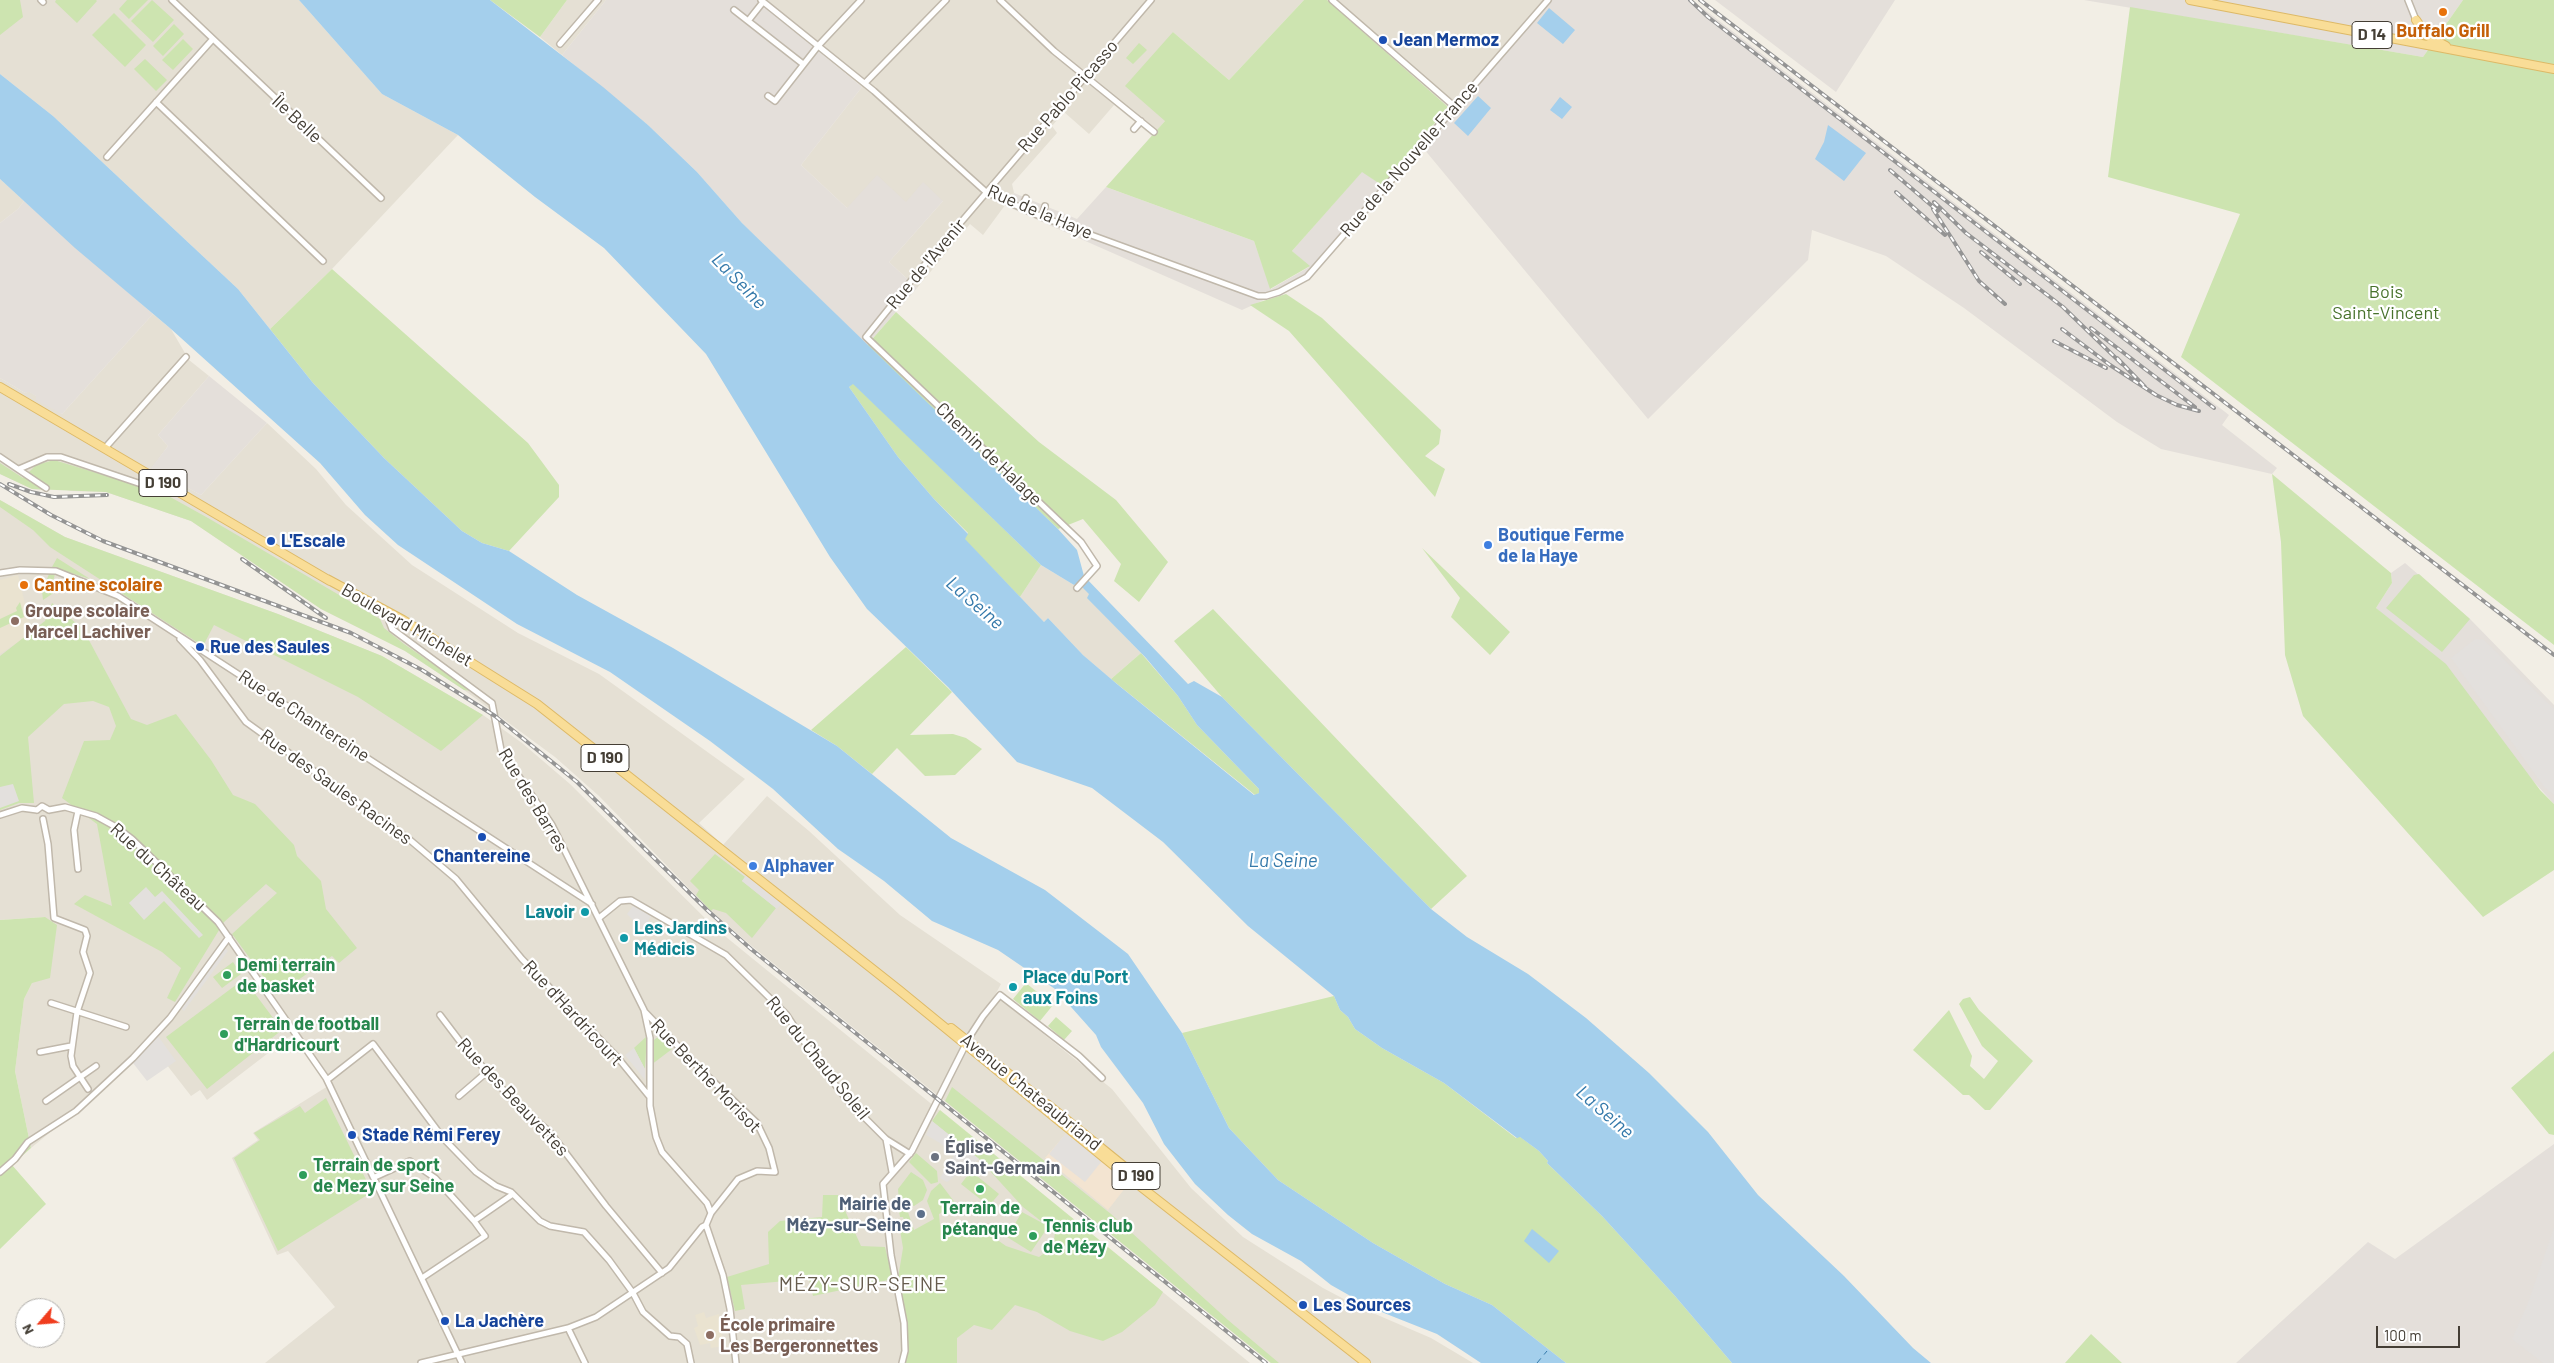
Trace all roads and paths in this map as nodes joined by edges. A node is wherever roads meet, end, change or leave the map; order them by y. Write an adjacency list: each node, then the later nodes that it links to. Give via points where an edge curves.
1 (172, 0): 15 (street, Île Belle)
2 (598, 0): 16 (street)
3 (861, 0): 17 (street)
4 (946, 0): 22 (street)
5 (1000, 0): 21 (street, via 1038,38)
6 (1151, 0): 21 (street, Rue Pablo Picasso)
7 (1332, 0): 25 (street)
8 (1548, 0): 25 (street, Rue de la Nouvelle France)
9 (2190, 0): 18 (main road, D 14)
10 (2408, 0): 13 (street)
11 (762, 1): 14 (street); 17 (street, Rue de la Haye)
12 (734, 10): 14 (street)
13 (2416, 20): 18 (main road, via 2427,36)
14 (748, 21): 19 (street)
15 (212, 40): 24 (street); 31 (street, Île Belle)
16 (560, 44)
17 (818, 46): 19 (street); 22 (street, Rue de la Haye)
18 (2470, 53): 20 (main road, D 14)
19 (803, 64): 23 (street, via 775,101)
20 (2554, 70)
21 (1085, 76): 26 (street); 30 (street, Rue Pablo Picasso)
22 (865, 83): 30 (street, Rue de la Haye)
23 (768, 96)
24 (156, 102): 29 (street); 36 (street)
25 (1455, 107): 37 (street, Rue de la Nouvelle France, via 1307,276 1279,292)
26 (1141, 121): 27 (street); 28 (street)
27 (1134, 129)
28 (1154, 132)
29 (107, 157)
30 (986, 192): 34 (street, Rue de la Haye); 38 (street, Rue de l'Avenir)
31 (381, 198)
32 (1026, 198): 34 (street)
33 (1045, 206): 35 (street)
34 (1021, 208): 35 (street, Rue de la Haye)
35 (1042, 217): 37 (street, Rue de la Haye)
36 (323, 262)
37 (1258, 296)
38 (866, 337): 49 (street, Chemin de Halage, via 1081,542 1097,566)
39 (186, 357): 41 (street)
40 (0, 387): 41 (main road, Boulevard Michelet / D 190)
41 (105, 448): 44 (main road, Boulevard Michelet / D 190)
42 (0, 457): 43 (street)
43 (19, 469): 46 (street, via 47,458 61,457); 47 (street)
44 (147, 473): 45 (main road, Boulevard Michelet / D 190); 46 (street)
45 (162, 482): 46 (street, via 154,487); 50 (main road, Boulevard Michelet / D 190)
46 (141, 484)
47 (46, 488)
48 (0, 573): 51 (street, Rue de Chantereine, via 34,569 66,574 118,596)
49 (1077, 588)
50 (391, 616): 57 (main road, Boulevard Michelet / D 190, via 537,704); 59 (street, Rue des Barres, via 390,626 396,632 490,700 495,709 501,750 545,812)
51 (173, 632): 59 (street, Rue de Chantereine); 62 (street, Rue des Saules Racines, via 200,660 246,722 436,860 456,879)
52 (37, 810): 53 (street, Rue du Château, via 42,806); 55 (street, Rue du Château, via 22,808); 56 (street, via 37,816)
53 (49, 810): 54 (street, Rue du Château, via 62,807); 56 (street)
54 (78, 811): 58 (street, via 74,830); 61 (street, Rue du Château, via 106,820 132,839 218,922)
55 (0, 815)
56 (43, 819): 65 (street, via 54,918 84,930 87,936 83,952 90,973)
57 (719, 848): 68 (main road, Avenue Chateaubriand / D 190)
58 (78, 869)
59 (592, 905): 60 (street, Rue des Barres)
60 (599, 918): 64 (street, Rue des Barres); 80 (street, Rue du Chaud Soleil, via 620,901 631,900 726,955 786,1014 848,1101)
61 (229, 938): 75 (street, Rue du Château); 82 (street, via 170,1018 133,1058 76,1111 28,1142)
62 (504, 938): 77 (street, Rue d'Hardricourt, via 618,1058 641,1089)
63 (51, 1003): 65 (street)
64 (644, 1010): 77 (street, via 650,1038); 86 (street, Rue Berthe Morisot, via 756,1124 769,1148 775,1172 757,1170 738,1179)
65 (77, 1012): 67 (street); 69 (street)
66 (440, 1015): 72 (street, Rue des Beauvettes)
67 (126, 1027)
68 (967, 1043): 74 (street, via 1000,995 1079,1056); 81 (street); 100 (main road, Avenue Chateaubriand / D 190); 101 (main road, Avenue Chateaubriand / D 190)
69 (71, 1046): 70 (street); 73 (street, via 71,1056)
70 (40, 1052)
71 (96, 1066): 73 (street)
72 (487, 1072): 78 (street); 89 (street, Rue des Beauvettes, via 517,1105 549,1131)
73 (80, 1078): 76 (street); 79 (street)
74 (1102, 1078)
75 (327, 1079): 84 (street, Rue du Château); 85 (street, via 373,1044 444,1138 476,1172)
76 (88, 1090)
77 (649, 1093): 86 (street, via 656,1137 662,1152 707,1203)
78 (459, 1096)
79 (46, 1100)
80 (886, 1139): 81 (street, Rue du Chaud Soleil); 83 (street)
81 (911, 1153): 83 (street)
82 (0, 1172)
83 (892, 1172): 99 (street, via 883,1184 891,1255 904,1323)
84 (375, 1177): 87 (street, via 410,1161 435,1178); 90 (street, Rue du Château)
85 (513, 1194): 87 (street); 91 (street, via 540,1221 584,1232)
86 (711, 1213): 88 (street)
87 (474, 1221): 90 (street, via 485,1236)
88 (706, 1225): 89 (street); 98 (street, via 723,1275)
89 (662, 1273): 91 (street)
90 (422, 1278): 93 (street, Rue du Château)
91 (633, 1293): 92 (street, via 596,1317); 97 (street, via 643,1312 670,1336 679,1337 687,1344)
92 (568, 1328): 93 (street); 96 (street)
93 (458, 1353): 94 (street); 95 (street, Rue du Château)
94 (421, 1363)
95 (462, 1363)
96 (586, 1363)
97 (691, 1363)
98 (736, 1363)
99 (902, 1363)
100 (1366, 1363)
101 (1372, 1363)

